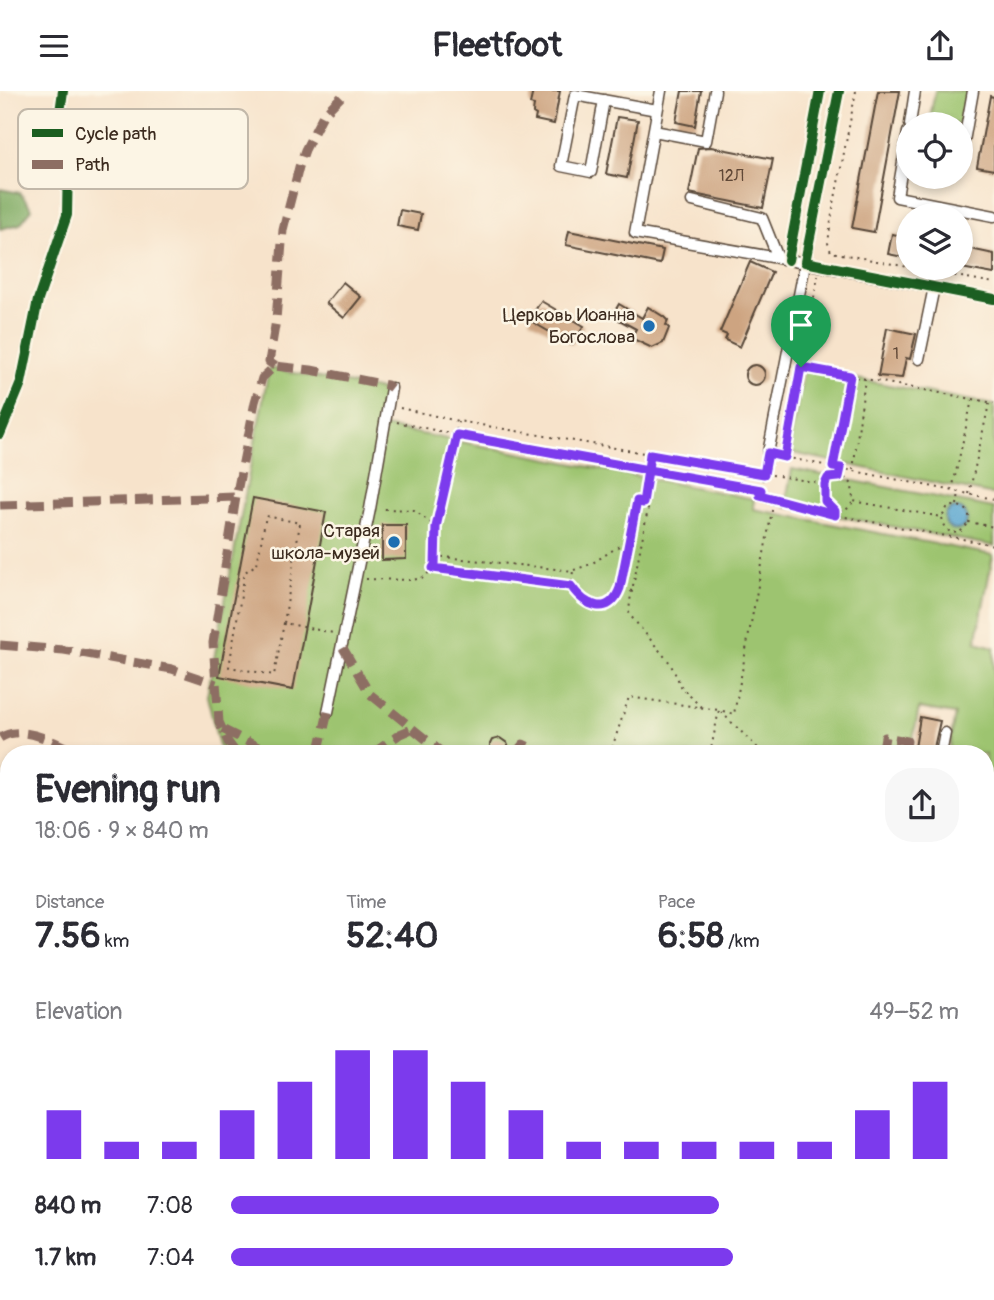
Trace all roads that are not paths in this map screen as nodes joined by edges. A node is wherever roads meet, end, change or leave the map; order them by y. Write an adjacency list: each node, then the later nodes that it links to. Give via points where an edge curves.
1 (63, 91): 8 (street)
2 (661, 91): 9 (street)
3 (715, 91): 12 (street, via 706,141)
4 (839, 91): 18 (street)
5 (915, 91): 10 (street)
6 (973, 91): 11 (street)
7 (604, 100): 7 (street, via 591,171 561,166 575,96); 9 (street)
8 (60, 109)
9 (657, 110): 12 (street)
10 (912, 112)
11 (969, 112)
12 (654, 131): 17 (street, via 635,233)
13 (67, 189): 23 (street, via 67,215 38,300 21,383)
14 (898, 189): 16 (street, via 897,197)
15 (692, 201): 17 (street, via 762,218)
16 (994, 216)
17 (778, 258): 18 (street)
18 (805, 263): 19 (street); 24 (street)
19 (934, 287): 20 (street); 21 (street)
20 (994, 299)
21 (919, 359)
22 (391, 388): 25 (street)
23 (0, 434)
24 (768, 453)
25 (328, 712)
26 (945, 733): 27 (street)
27 (943, 745)

